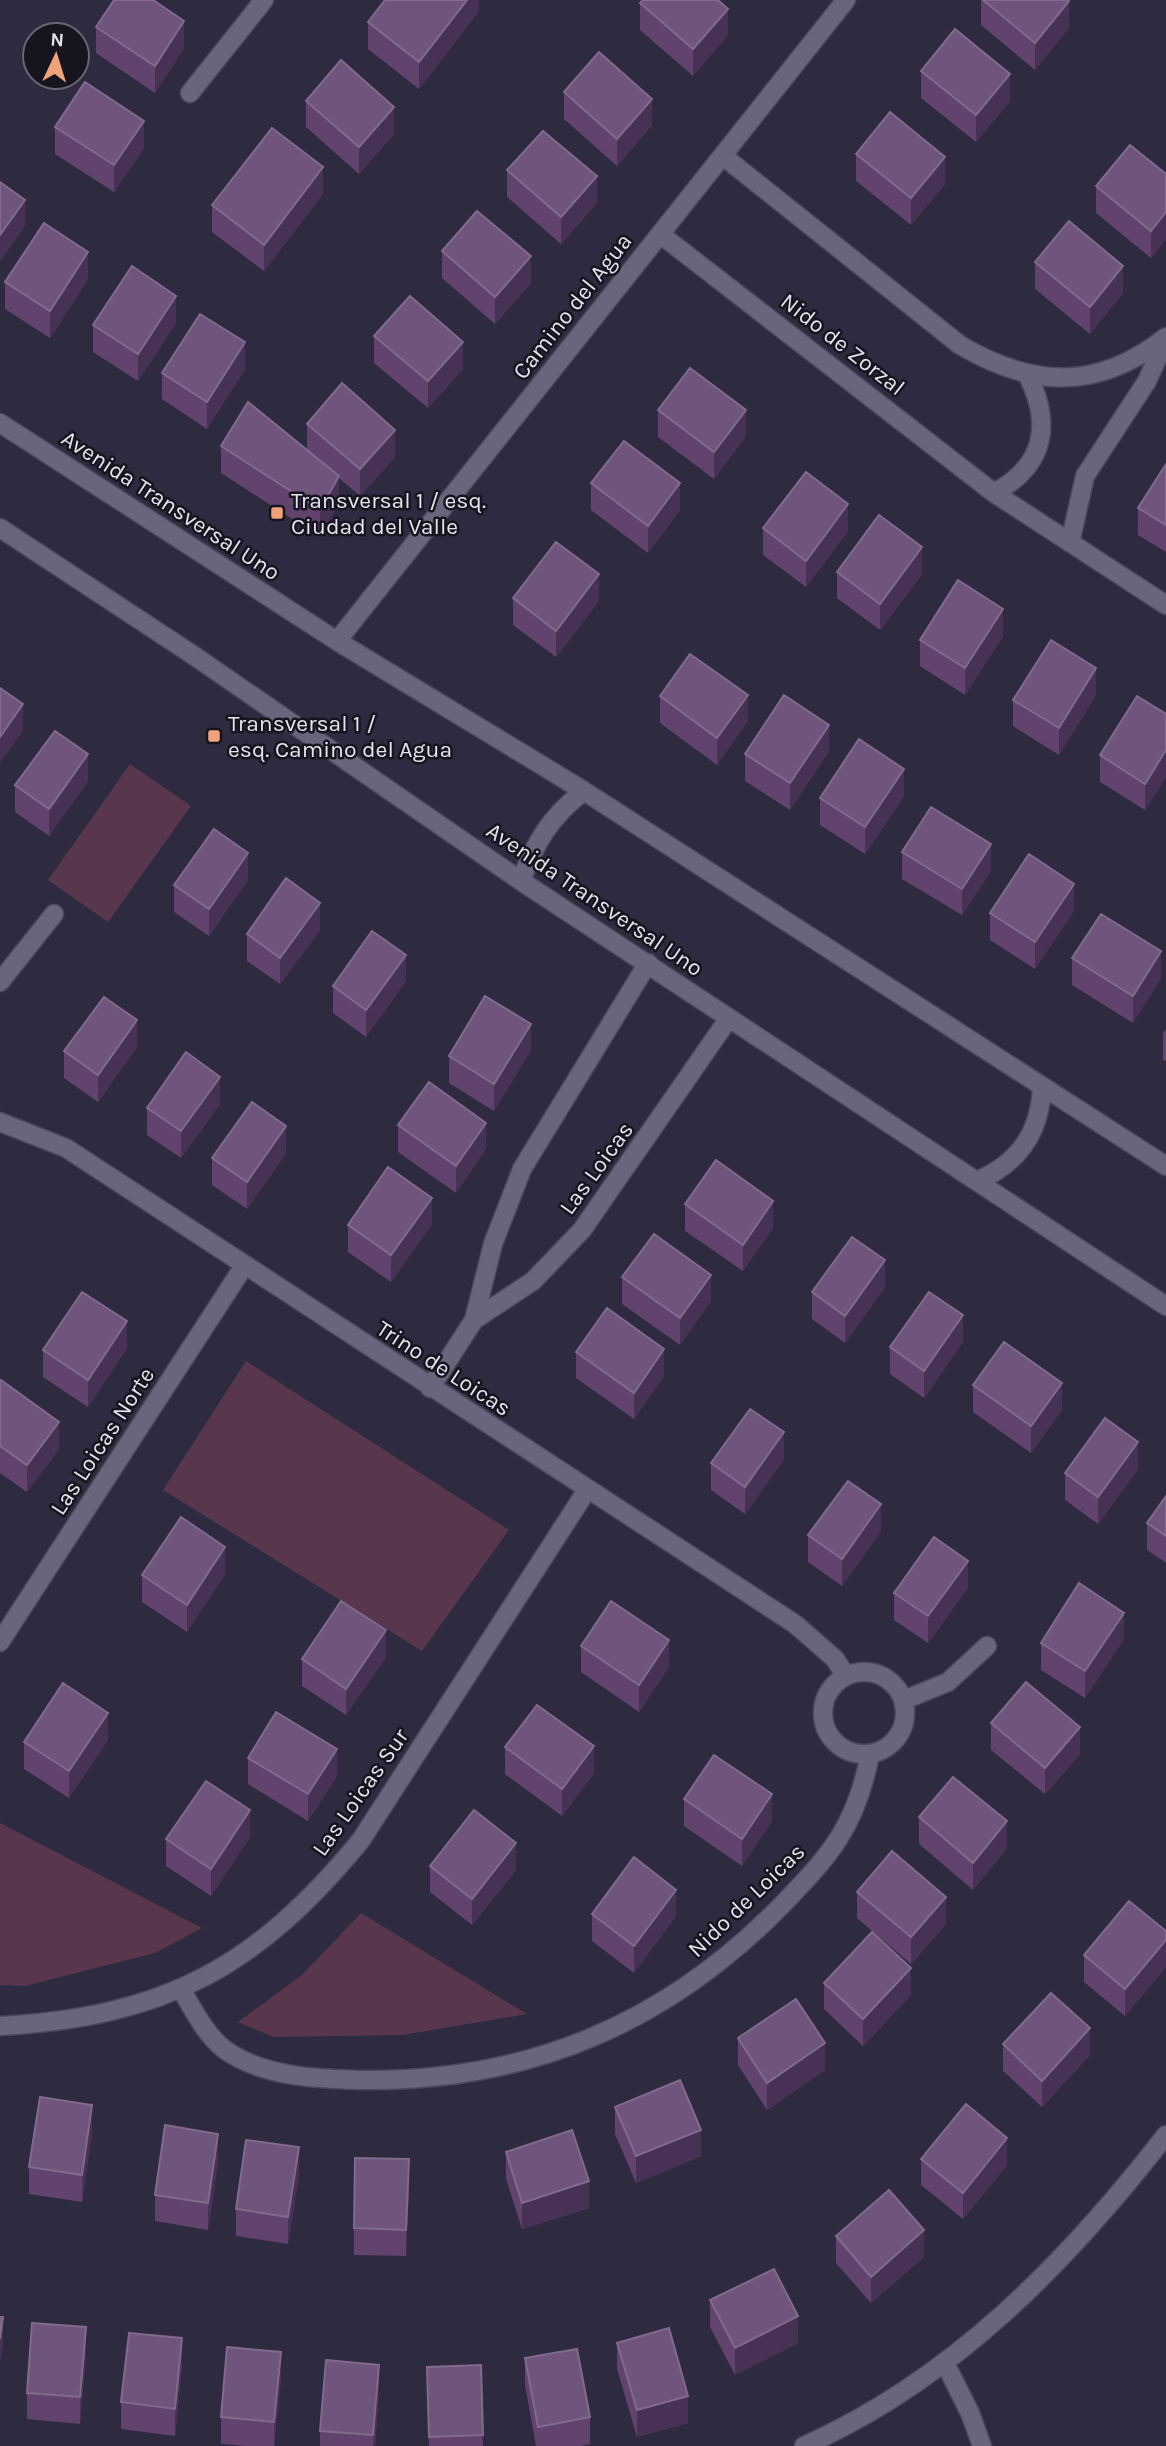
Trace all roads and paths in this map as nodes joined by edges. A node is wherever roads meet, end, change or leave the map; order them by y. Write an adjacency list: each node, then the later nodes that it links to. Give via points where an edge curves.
1 (264, 0): 3 (street)
2 (846, 0): 4 (street, Camino del Agua)
3 (190, 93)
4 (723, 156): 5 (street, Camino del Agua); 7 (street, via 960,345 1003,368)
5 (660, 234): 9 (street, Nido de Zorzal); 13 (street, Camino del Agua)
6 (1166, 338): 7 (street, via 1145,354 1091,376 1059,379); 11 (street, via 1147,381 1085,476)
7 (1027, 374): 9 (street, via 1043,417 1037,452 1012,483)
8 (0, 423): 13 (street, Avenida Transversal Uno)
9 (995, 493): 11 (street, Nido de Zorzal)
10 (0, 528): 15 (street, Avenida Transversal Uno)
11 (1070, 543): 12 (street, Nido de Zorzal)
12 (1166, 605)
13 (337, 641): 14 (street, Avenida Transversal Uno)
14 (584, 791): 15 (street, via 547,824); 20 (street, Avenida Transversal Uno)
15 (521, 881): 17 (street, Avenida Transversal Uno)
16 (54, 914): 18 (street)
17 (648, 963): 19 (street, Avenida Transversal Uno); 26 (street, Las Loicas, via 522,1170 493,1244)
18 (0, 982)
19 (729, 1018): 23 (street, Avenida Transversal Uno); 26 (street, Las Loicas, via 582,1230 533,1281)
20 (1042, 1087): 22 (street, Avenida Transversal Uno); 23 (street, via 1037,1127 1027,1144 1014,1160)
21 (0, 1122): 24 (street, Trino de Loicas, via 66,1148)
22 (1166, 1166)
23 (977, 1181): 25 (street, Avenida Transversal Uno)
24 (244, 1266): 27 (street, Trino de Loicas); 29 (street, Las Loicas Norte)
25 (1166, 1306)
26 (474, 1320): 27 (street, Las Loicas)
27 (430, 1388): 28 (street, Trino de Loicas)
28 (587, 1490): 31 (street, Trino de Loicas, via 795,1624 835,1659); 34 (street, Las Loicas Sur, via 361,1840 322,1888 230,1963)
29 (0, 1642)
30 (987, 1646): 32 (street, via 948,1682)
31 (846, 1676): 32 (street, via 874,1672 897,1688); 33 (street, via 826,1696 824,1724 842,1747)
32 (904, 1700): 33 (street, via 900,1735 891,1745)
33 (870, 1754): 34 (street, Nido de Loicas, via 855,1813 836,1846 738,1948 630,2020 529,2059 469,2073 404,2080 338,2080 280,2073 224,2048)
34 (181, 1989): 35 (street, Las Loicas Sur, via 99,2016)
35 (0, 2026)
36 (1166, 2135): 37 (street, via 1072,2248 1012,2308)
37 (945, 2363): 38 (street, via 884,2404); 39 (street)
38 (804, 2446)
39 (982, 2446)

